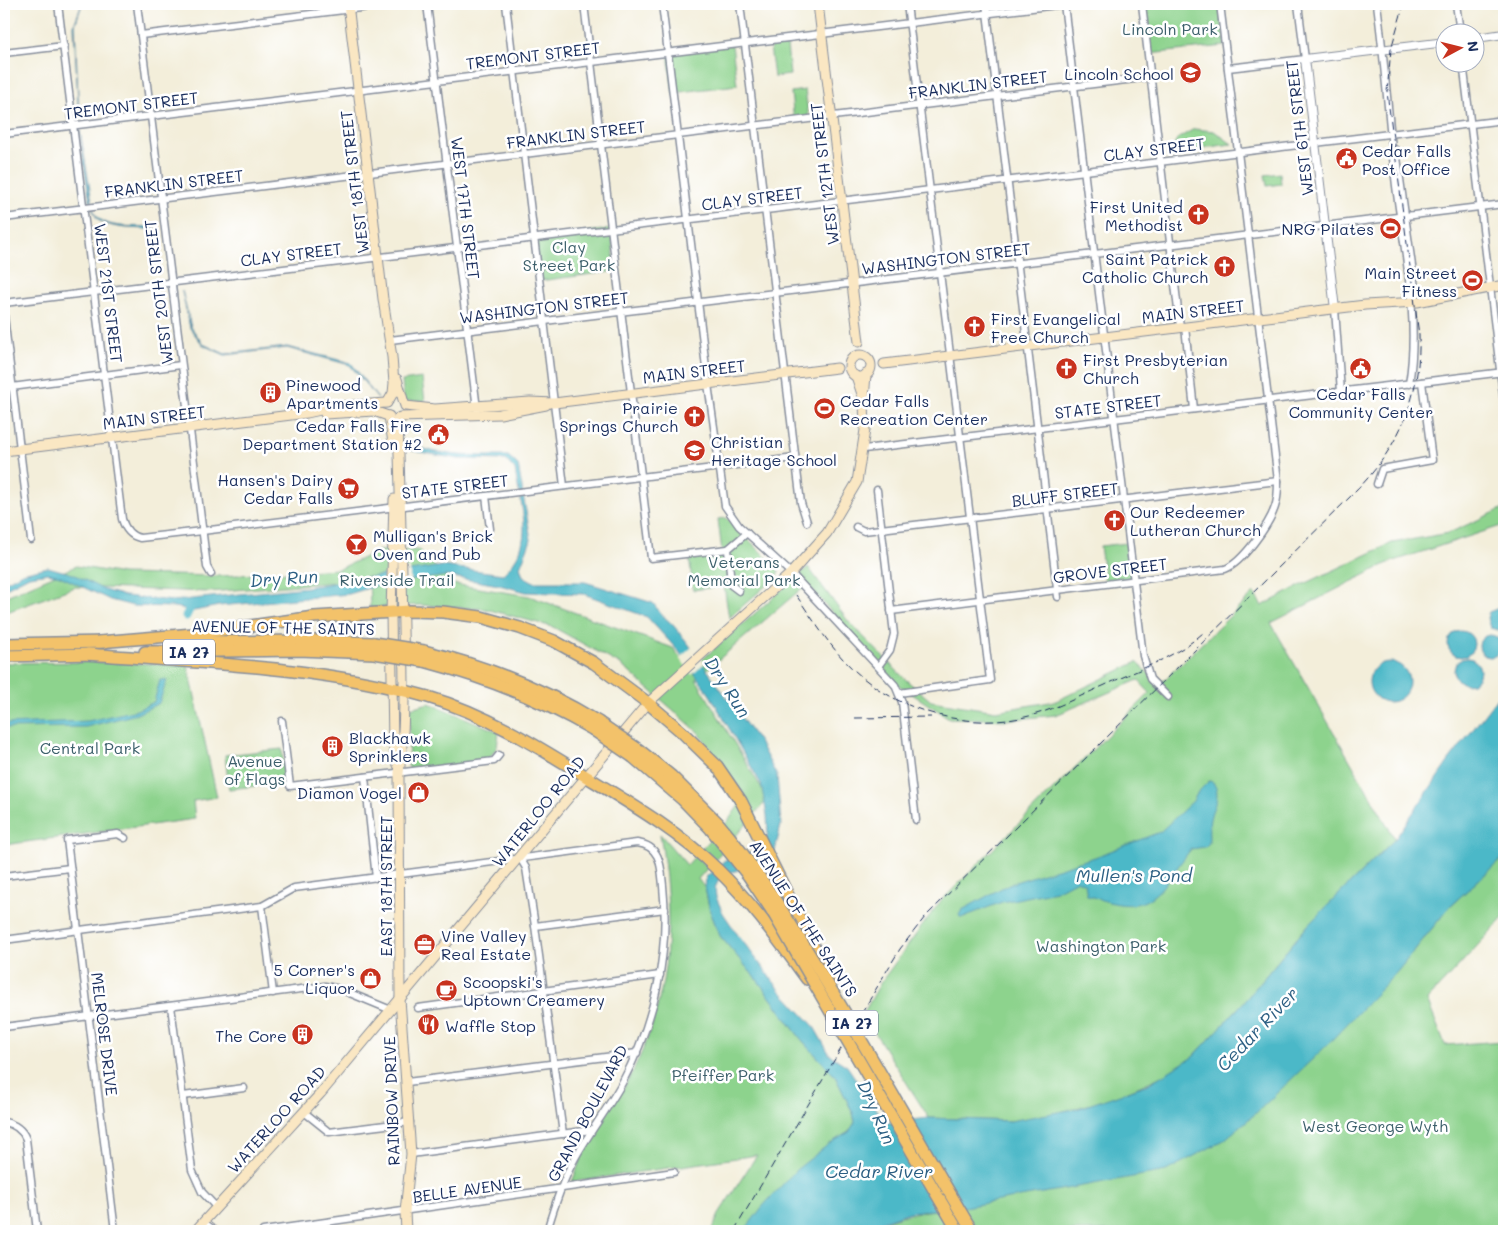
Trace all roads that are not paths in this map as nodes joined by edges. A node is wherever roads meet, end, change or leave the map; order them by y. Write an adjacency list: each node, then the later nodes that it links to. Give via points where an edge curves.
1 (58, 4): 28 (street, WEST 21ST STREET)
2 (137, 4): 24 (street, WEST 20TH STREET)
3 (393, 4): 18 (street)
4 (427, 4): 38 (street, WEST 17TH STREET)
5 (506, 4): 35 (street)
6 (584, 4): 33 (street)
7 (662, 4): 31 (street)
8 (740, 4): 26 (street)
9 (818, 4): 22 (main road, WEST 12TH STREET)
10 (907, 4): 21 (street)
11 (986, 4): 19 (street)
12 (1064, 4): 19 (street, TREMONT STREET); 39 (street)
13 (1142, 4): 37 (street)
14 (1220, 4): 34 (street, GROVE STREET)
15 (1298, 4): 32 (street, WEST 6TH STREET)
16 (1377, 4): 29 (street)
17 (1456, 4): 20 (street)
18 (349, 6): 24 (street); 40 (main road, WEST 18TH STREET)
19 (987, 14): 21 (street, TREMONT STREET); 41 (street)
20 (1459, 22)
21 (910, 23): 22 (street, TREMONT STREET); 42 (street)
22 (822, 34): 26 (street, TREMONT STREET); 44 (main road, WEST 12TH STREET)
23 (1504, 34): 25 (street)
24 (141, 35): 43 (street, WEST 20TH STREET)
25 (1486, 37)
26 (745, 43): 31 (street, TREMONT STREET); 48 (street)
27 (1436, 43): 29 (street)
28 (64, 46): 30 (street); 47 (street, WEST 21ST STREET)
29 (1383, 50): 32 (street); 50 (street)
30 (4, 53)
31 (668, 53): 33 (street, TREMONT STREET); 51 (street)
32 (1305, 59): 34 (street); 52 (street, WEST 6TH STREET)
33 (591, 62): 35 (street, TREMONT STREET); 53 (street)
34 (1228, 68): 54 (street, GROVE STREET)
35 (514, 72): 38 (street, TREMONT STREET); 55 (street)
36 (1464, 72): 46 (street)
37 (1151, 77): 39 (street, FRANKLIN STREET); 56 (street)
38 (436, 81): 40 (street, TREMONT STREET); 57 (street, WEST 17TH STREET)
39 (1073, 86): 41 (street, FRANKLIN STREET); 58 (street)
40 (359, 91): 43 (street, TREMONT STREET); 59 (main road, WEST 18TH STREET)
41 (996, 96): 42 (street, FRANKLIN STREET); 60 (street)
42 (920, 106): 44 (street, FRANKLIN STREET); 61 (street)
43 (151, 116): 47 (street, TREMONT STREET); 62 (street, WEST 20TH STREET)
44 (832, 116): 48 (street, FRANKLIN STREET); 63 (main road, WEST 12TH STREET)
45 (1504, 120): 46 (street, CLAY STREET)
46 (1471, 124): 50 (street, CLAY STREET); 65 (street)
47 (74, 126): 49 (street, TREMONT STREET); 66 (street, WEST 21ST STREET)
48 (755, 126): 51 (street, FRANKLIN STREET); 67 (street)
49 (4, 134)
50 (1392, 134): 52 (street, CLAY STREET); 68 (street)
51 (678, 135): 53 (street, FRANKLIN STREET); 70 (street)
52 (1315, 143): 54 (street, CLAY STREET); 71 (street, WEST 6TH STREET)
53 (601, 145): 55 (street, FRANKLIN STREET); 72 (street)
54 (1238, 152): 56 (street, CLAY STREET); 73 (street, GROVE STREET)
55 (524, 154): 57 (street, FRANKLIN STREET); 74 (street)
56 (1161, 162): 58 (street, CLAY STREET); 75 (street)
57 (447, 164): 59 (street, FRANKLIN STREET); 76 (street, WEST 17TH STREET)
58 (1083, 171): 60 (street, CLAY STREET); 77 (street)
59 (368, 173): 62 (street, FRANKLIN STREET); 78 (main road, WEST 18TH STREET)
60 (1006, 180): 61 (street, CLAY STREET); 79 (street)
61 (930, 190): 63 (street, CLAY STREET); 80 (street)
62 (161, 199): 66 (street, FRANKLIN STREET); 81 (street, WEST 20TH STREET)
63 (843, 201): 67 (street, CLAY STREET); 82 (main road, WEST 12TH STREET)
64 (1504, 204): 65 (street, WASHINGTON STREET)
65 (1481, 207): 68 (street, WASHINGTON STREET); 84 (street)
66 (90, 208): 69 (street, FRANKLIN STREET); 85 (street, WEST 21ST STREET)
67 (765, 210): 70 (street, CLAY STREET); 86 (street)
68 (1402, 217): 71 (street, WASHINGTON STREET); 88 (street)
69 (4, 218)
70 (688, 220): 72 (street, CLAY STREET); 87 (street)
71 (1325, 226): 73 (street, WASHINGTON STREET); 90 (street, WEST 6TH STREET)
72 (611, 229): 74 (street, CLAY STREET); 91 (street)
73 (1248, 235): 75 (street, WASHINGTON STREET); 93 (street, GROVE STREET)
74 (534, 238): 76 (street, CLAY STREET); 94 (street)
75 (1170, 245): 77 (street, WASHINGTON STREET); 95 (street)
76 (457, 248): 78 (street, CLAY STREET); 96 (street, WEST 17TH STREET)
77 (1093, 254): 79 (street, WASHINGTON STREET); 97 (street)
78 (378, 257): 81 (street, CLAY STREET); 98 (main road, WEST 18TH STREET)
79 (1016, 264): 80 (street, WASHINGTON STREET); 100 (street)
80 (940, 273): 82 (street, WASHINGTON STREET); 101 (street)
81 (171, 283): 85 (street, CLAY STREET); 106 (street, WEST 20TH STREET)
82 (852, 283): 86 (street, WASHINGTON STREET); 99 (main road, WEST 12TH STREET)
83 (1504, 285): 84 (main road, MAIN STREET)
84 (1491, 287): 88 (main road, MAIN STREET); 109 (street)
85 (95, 292): 89 (street, CLAY STREET); 110 (street, WEST 21ST STREET)
86 (775, 293): 87 (street, WASHINGTON STREET); 111 (street)
87 (698, 302): 91 (street, WASHINGTON STREET); 114 (street)
88 (1414, 302): 90 (main road, MAIN STREET); 115 (street)
89 (4, 303)
90 (1335, 309): 93 (main road, MAIN STREET); 118 (street)
91 (621, 312): 94 (street, WASHINGTON STREET); 119 (street)
92 (4, 316): 116 (street)
93 (1258, 318): 95 (main road, MAIN STREET); 122 (street, GROVE STREET)
94 (544, 321): 96 (street, WASHINGTON STREET); 123 (street)
95 (1182, 327): 97 (main road, MAIN STREET); 126 (street)
96 (467, 330): 98 (street, WASHINGTON STREET); 127 (street, WEST 17TH STREET)
97 (1103, 337): 100 (main road, MAIN STREET); 130 (street)
98 (390, 340): 102 (main road, WEST 18TH STREET)
99 (859, 342): 103 (main road, WEST 12TH STREET); 104 (main road, WEST 12TH STREET)
100 (1026, 346): 101 (main road, MAIN STREET); 132 (street)
101 (951, 355): 105 (main road, MAIN STREET); 134 (street)
102 (392, 357): 121 (main road, WEST 18TH STREET, via 394,383); 125 (main road, WEST 18TH STREET)
103 (852, 359): 104 (main road, MAIN STREET); 107 (main road, MAIN STREET); 112 (main road, WATERLOO ROAD, via 850,368)
104 (867, 359): 105 (main road, MAIN STREET); 108 (main road, WATERLOO ROAD)
105 (884, 364): 108 (main road, MAIN STREET)
106 (181, 365): 110 (street); 131 (street, WEST 20TH STREET)
107 (837, 368): 111 (main road, MAIN STREET); 112 (main road, MAIN STREET)
108 (868, 373): 112 (main road, MAIN STREET); 120 (main road, WATERLOO ROAD)
109 (1502, 373): 113 (street, STATE STREET); 124 (street)
110 (106, 375): 116 (street); 133 (street, WEST 21ST STREET)
111 (785, 375): 114 (main road, MAIN STREET); 138 (street)
112 (855, 375): 120 (main road, WATERLOO ROAD)
113 (1422, 382): 115 (street, STATE STREET); 142 (street, via 1432,460 1382,469)
114 (708, 384): 119 (main road, MAIN STREET); 139 (street)
115 (1409, 384): 118 (street, STATE STREET)
116 (12, 387): 117 (street); 135 (street)
117 (4, 388)
118 (1341, 392): 122 (street, STATE STREET)
119 (630, 394): 123 (main road, MAIN STREET); 140 (street)
120 (864, 400): 136 (main road, WATERLOO ROAD)
121 (388, 401): 125 (main road, via 396,398); 128 (main road, MAIN STREET); 129 (main road, via 385,409)
122 (1268, 401): 126 (street, STATE STREET); 141 (street, GROVE STREET)
123 (554, 403): 127 (main road, MAIN STREET, via 530,410); 143 (street)
124 (1504, 403)
125 (404, 405): 127 (main road, MAIN STREET); 129 (main road, via 404,412)
126 (1194, 410): 130 (street, STATE STREET)
127 (477, 411): 129 (main road, MAIN STREET)
128 (307, 413): 129 (main road, MAIN STREET, via 374,411); 131 (main road, MAIN STREET)
129 (394, 417): 147 (main road, EAST 18TH STREET)
130 (1114, 419): 132 (street, STATE STREET); 146 (street)
131 (188, 428): 133 (main road, MAIN STREET); 155 (street, WEST 20TH STREET)
132 (1037, 428): 134 (street, STATE STREET); 148 (street)
133 (113, 437): 135 (main road, MAIN STREET); 151 (street, WEST 21ST STREET)
134 (961, 437): 136 (street, STATE STREET); 149 (street)
135 (20, 449): 137 (main road, MAIN STREET); 157 (street)
136 (864, 449): 159 (main road, WATERLOO ROAD, via 857,482 840,515)
137 (4, 451)
138 (795, 458): 139 (street, STATE STREET); 150 (street, via 802,510)
139 (718, 468): 140 (street, STATE STREET); 156 (street, via 725,506)
140 (641, 477): 143 (street, STATE STREET); 158 (street, via 651,558)
141 (1278, 481): 146 (street, BLUFF STREET); 161 (street, GROVE STREET, via 1274,510 1237,563 1225,569)
142 (1377, 484)
143 (564, 486): 145 (street, STATE STREET)
144 (877, 490): 154 (street)
145 (486, 496): 147 (street, STATE STREET); 153 (street)
146 (1124, 500): 148 (street, BLUFF STREET); 161 (street)
147 (396, 507): 155 (street, STATE STREET); 166 (main road, EAST 18TH STREET); 167 (main road, EAST 18TH STREET, via 391,559)
148 (1047, 510): 149 (street, BLUFF STREET); 163 (street)
149 (970, 520): 154 (street, BLUFF STREET); 164 (street)
150 (807, 522)
151 (124, 525): 155 (street, STATE STREET, via 128,532 140,538)
152 (856, 527): 154 (street, BLUFF STREET, via 864,531)
153 (490, 529)
154 (882, 529): 165 (street)
155 (202, 531): 160 (street, WEST 20TH STREET)
156 (746, 533): 158 (street); 159 (street)
157 (31, 540)
158 (728, 550): 162 (street, via 732,585)
159 (791, 573): 173 (street); 178 (main road, WATERLOO ROAD)
160 (211, 574)
161 (1134, 581): 163 (street, GROVE STREET); 177 (street, via 1145,667 1152,683)
162 (739, 591)
163 (1058, 594): 164 (street, GROVE STREET)
164 (980, 600): 165 (street, GROVE STREET); 176 (street, via 990,680)
165 (892, 611): 173 (street, via 894,634 890,650)
166 (403, 612): 167 (highway); 175 (main road, EAST 18TH STREET); 178 (highway, via 463,615 529,631 594,663)
167 (391, 613): 168 (highway, via 314,617 193,634); 174 (main road, EAST 18TH STREET)
168 (99, 642): 169 (highway, AVENUE OF THE SAINTS / IA 27); 170 (highway, AVENUE OF THE SAINTS / IA 27, via 320,640)
169 (4, 644)
170 (374, 648): 171 (highway, AVENUE OF THE SAINTS / IA 27); 185 (highway, AVENUE OF THE SAINTS / IA 27, bridge, via 424,656 509,687 595,725 636,753 682,799)
171 (88, 654): 172 (highway, AVENUE OF THE SAINTS / IA 27); 174 (highway, via 250,665)
172 (4, 656)
173 (879, 665): 176 (street)
174 (392, 689): 175 (highway); 181 (main road, EAST 18TH STREET, via 393,746)
175 (404, 692): 181 (main road, EAST 18TH STREET); 182 (highway, via 479,716)
176 (899, 693): 184 (street)
177 (1168, 697)
178 (648, 702): 182 (main road, WATERLOO ROAD); 206 (highway, bridge, via 717,766 741,801)
179 (282, 721): 183 (street, via 290,786)
180 (499, 755): 181 (street, via 494,761)
181 (399, 773): 183 (street); 189 (main road, EAST 18TH STREET)
182 (586, 776): 187 (main road, WATERLOO ROAD); 200 (highway, bridge, via 639,808 694,848 761,917)
183 (365, 777): 191 (street)
184 (916, 820)
185 (715, 826): 200 (highway, AVENUE OF THE SAINTS / IA 27, bridge, via 760,894); 206 (highway, AVENUE OF THE SAINTS / IA 27, bridge, via 768,888)
186 (126, 838): 188 (street, MELROSE DRIVE, via 118,834 67,840)
187 (520, 858): 189 (street); 193 (street, GRAND BOULEVARD, via 647,844 656,852 661,864); 194 (street, via 526,868); 201 (main road, WATERLOO ROAD)
188 (70, 868): 190 (street); 195 (street, MELROSE DRIVE)
189 (399, 875): 191 (street); 201 (main road, EAST 18TH STREET)
190 (4, 876)
191 (376, 878): 192 (street, via 294,888)
192 (262, 906): 195 (street); 199 (street)
193 (665, 909): 194 (street); 197 (street, GRAND BOULEVARD)
194 (535, 926): 198 (street)
195 (78, 930): 196 (street); 205 (street, MELROSE DRIVE)
196 (4, 940)
197 (660, 975): 198 (street); 208 (street, GRAND BOULEVARD)
198 (544, 991): 203 (street); 209 (street)
199 (273, 993): 202 (street); 204 (street, via 332,987)
200 (818, 993): 232 (highway, AVENUE OF THE SAINTS / IA 27, bridge)
201 (400, 999): 204 (main road, WATERLOO ROAD); 210 (main road, RAINBOW DRIVE)
202 (171, 1006): 205 (street); 212 (street)
203 (418, 1008)
204 (391, 1010): 213 (main road, WATERLOO ROAD)
205 (88, 1016): 207 (street); 226 (street, MELROSE DRIVE)
206 (851, 1022): 233 (highway, AVENUE OF THE SAINTS / IA 27, bridge)
207 (4, 1027)
208 (637, 1052): 209 (street); 216 (street, GRAND BOULEVARD, via 621,1085)
209 (554, 1063): 210 (street); 217 (street)
210 (407, 1082): 215 (main road, RAINBOW DRIVE)
211 (244, 1088): 212 (street)
212 (183, 1096): 221 (street, via 194,1177 204,1196)
213 (304, 1112): 215 (street, via 329,1132); 221 (main road, WATERLOO ROAD)
214 (4, 1122): 225 (street, via 14,1125 26,1139)
215 (410, 1122): 218 (main road, RAINBOW DRIVE)
216 (591, 1130): 217 (street); 220 (street, GRAND BOULEVARD)
217 (563, 1134): 218 (street)
218 (411, 1154): 222 (main road, RAINBOW DRIVE)
219 (674, 1172): 220 (street, BELLE AVENUE)
220 (561, 1189): 222 (street, BELLE AVENUE); 231 (street, GRAND BOULEVARD)
221 (217, 1208): 223 (main road, WATERLOO ROAD)
222 (405, 1212): 224 (street, BELLE AVENUE); 230 (main road, RAINBOW DRIVE)
223 (203, 1222): 227 (main road, WATERLOO ROAD); 228 (street)
224 (292, 1229): 229 (street, BELLE AVENUE)
225 (37, 1231)
226 (115, 1231)
227 (195, 1231)
228 (215, 1231)
229 (263, 1231)
230 (406, 1231)
231 (547, 1231)
232 (958, 1231)
233 (972, 1231)

